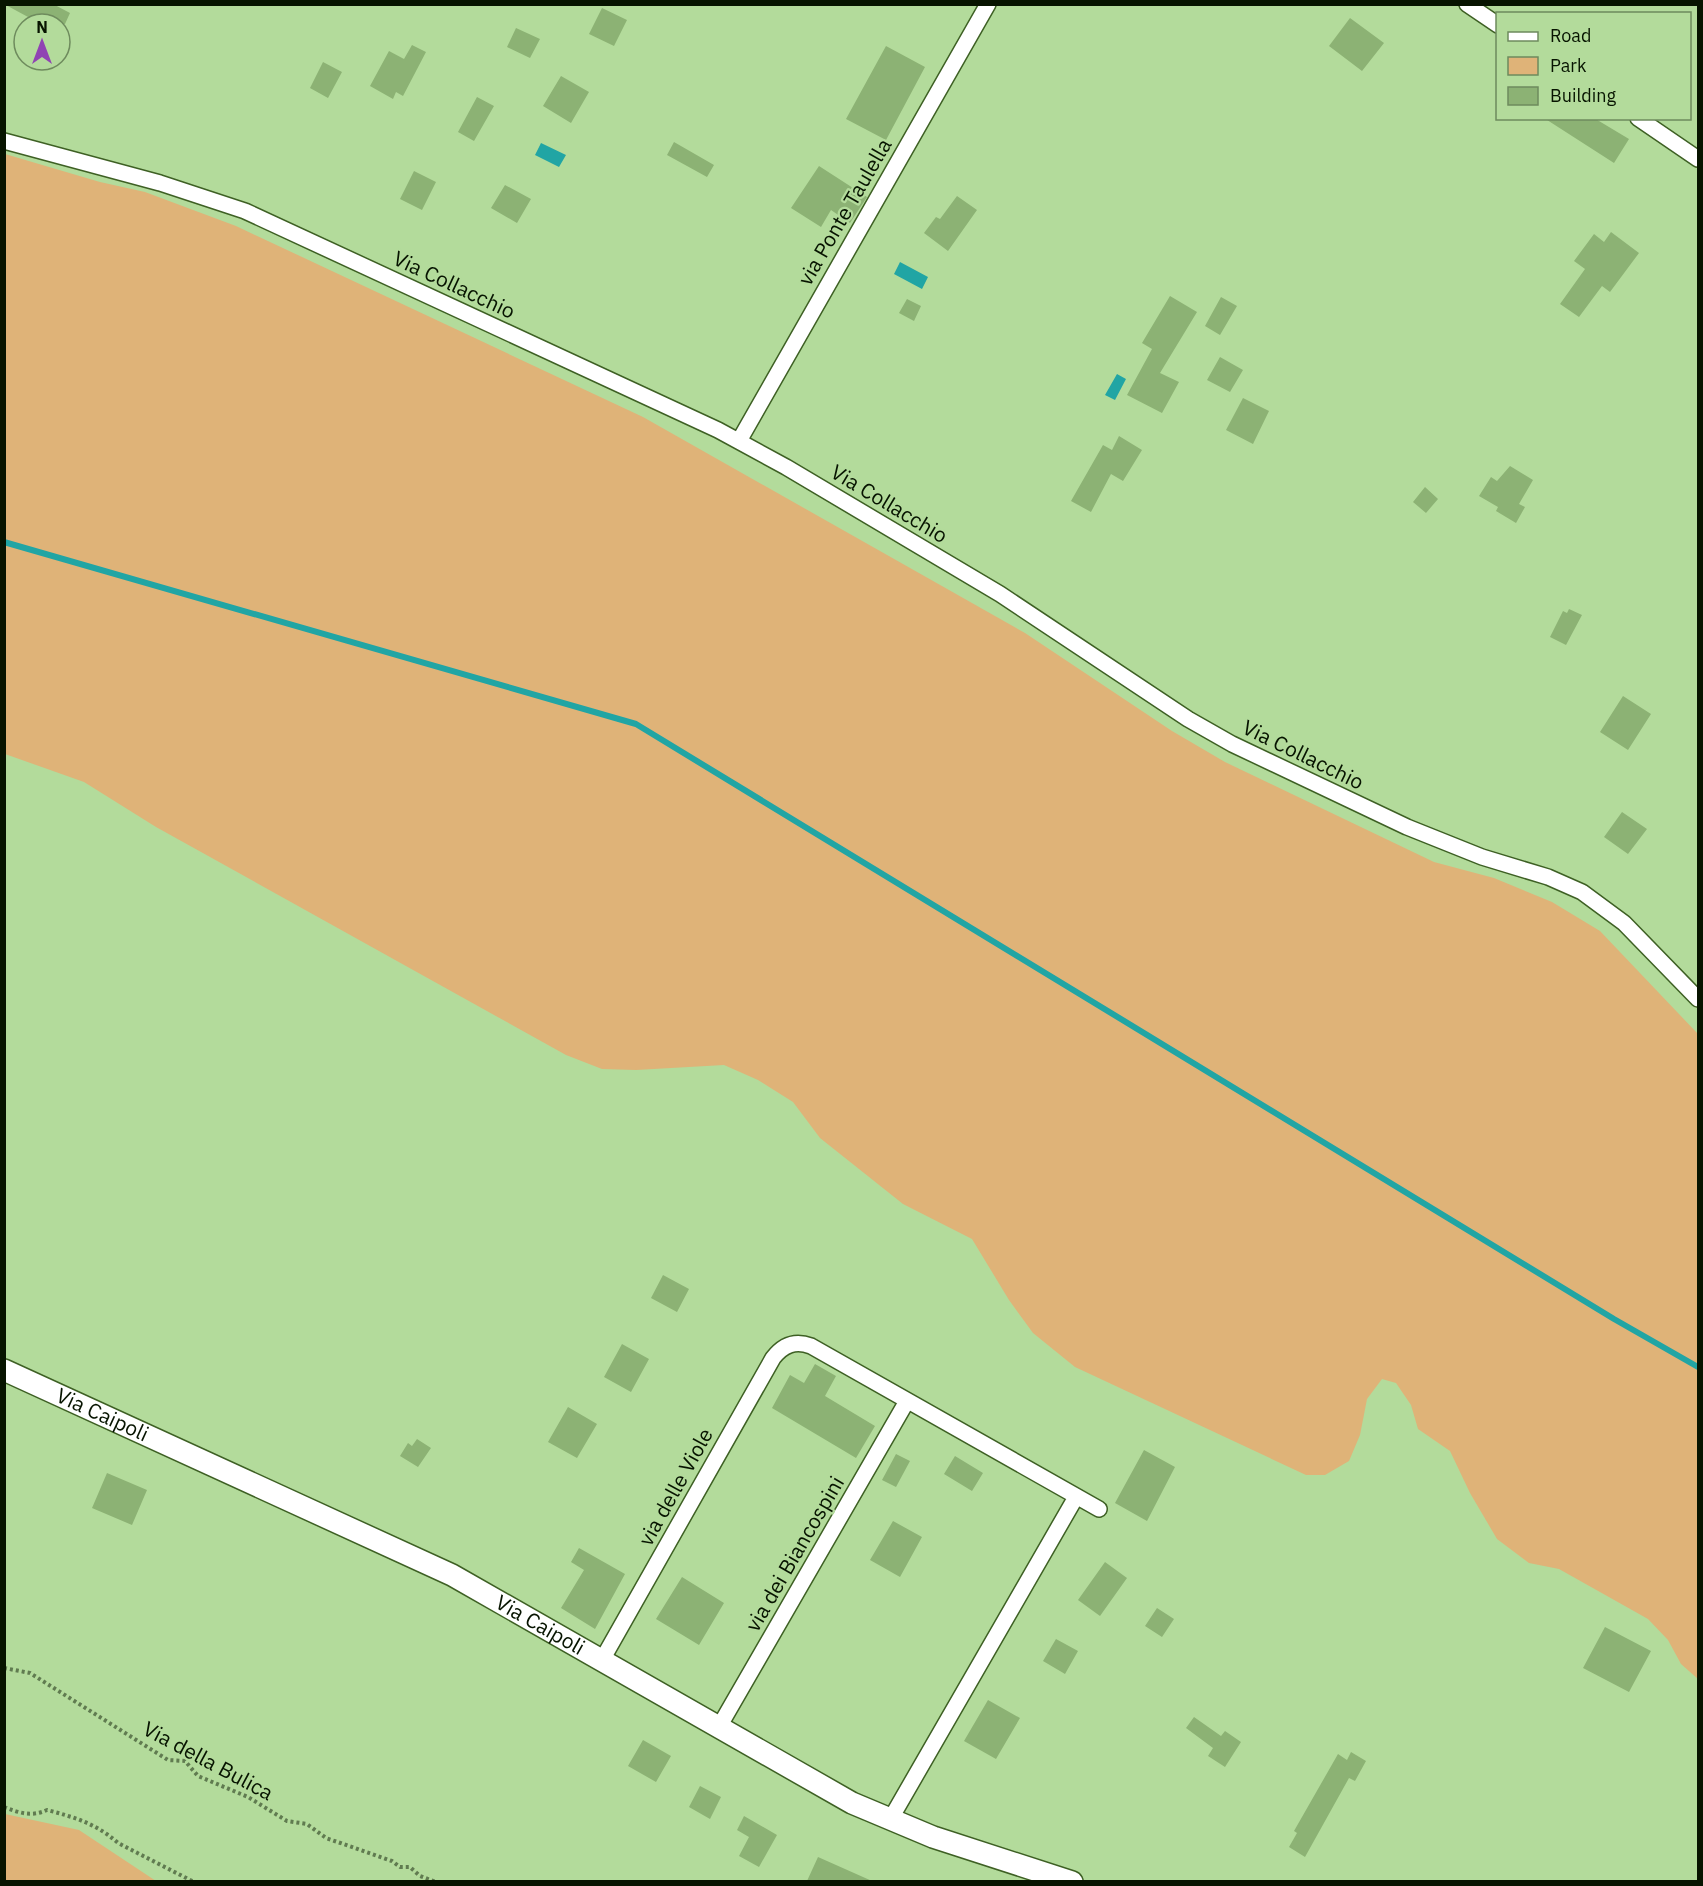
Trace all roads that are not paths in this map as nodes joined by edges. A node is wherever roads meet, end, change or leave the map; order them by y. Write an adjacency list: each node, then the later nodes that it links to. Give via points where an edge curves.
1 (988, 4): 7 (street, via Ponte Taulella)
2 (1467, 4): 3 (street)
3 (1496, 24)
4 (1641, 120): 6 (street)
5 (4, 141): 7 (street, Via Collacchio, via 140,177 245,211)
6 (1698, 159)
7 (739, 441): 8 (street, Via Collacchio, via 1000,594 1232,744 1407,827 1582,892 1624,922)
8 (1698, 999)
9 (4, 1370): 13 (street, Via Caipoli, via 405,1552)
10 (907, 1401): 11 (street); 13 (street, via delle Viole, via 811,1346 793,1343 783,1347 773,1358); 14 (street, via dei Biancospini)
11 (1076, 1497): 12 (street); 15 (street)
12 (1099, 1509)
13 (602, 1660): 14 (street, Via Caipoli)
14 (719, 1727): 15 (street, Via Caipoli, via 841,1797)
15 (890, 1820): 16 (street, Via Caipoli, via 933,1838)
16 (1072, 1881)

